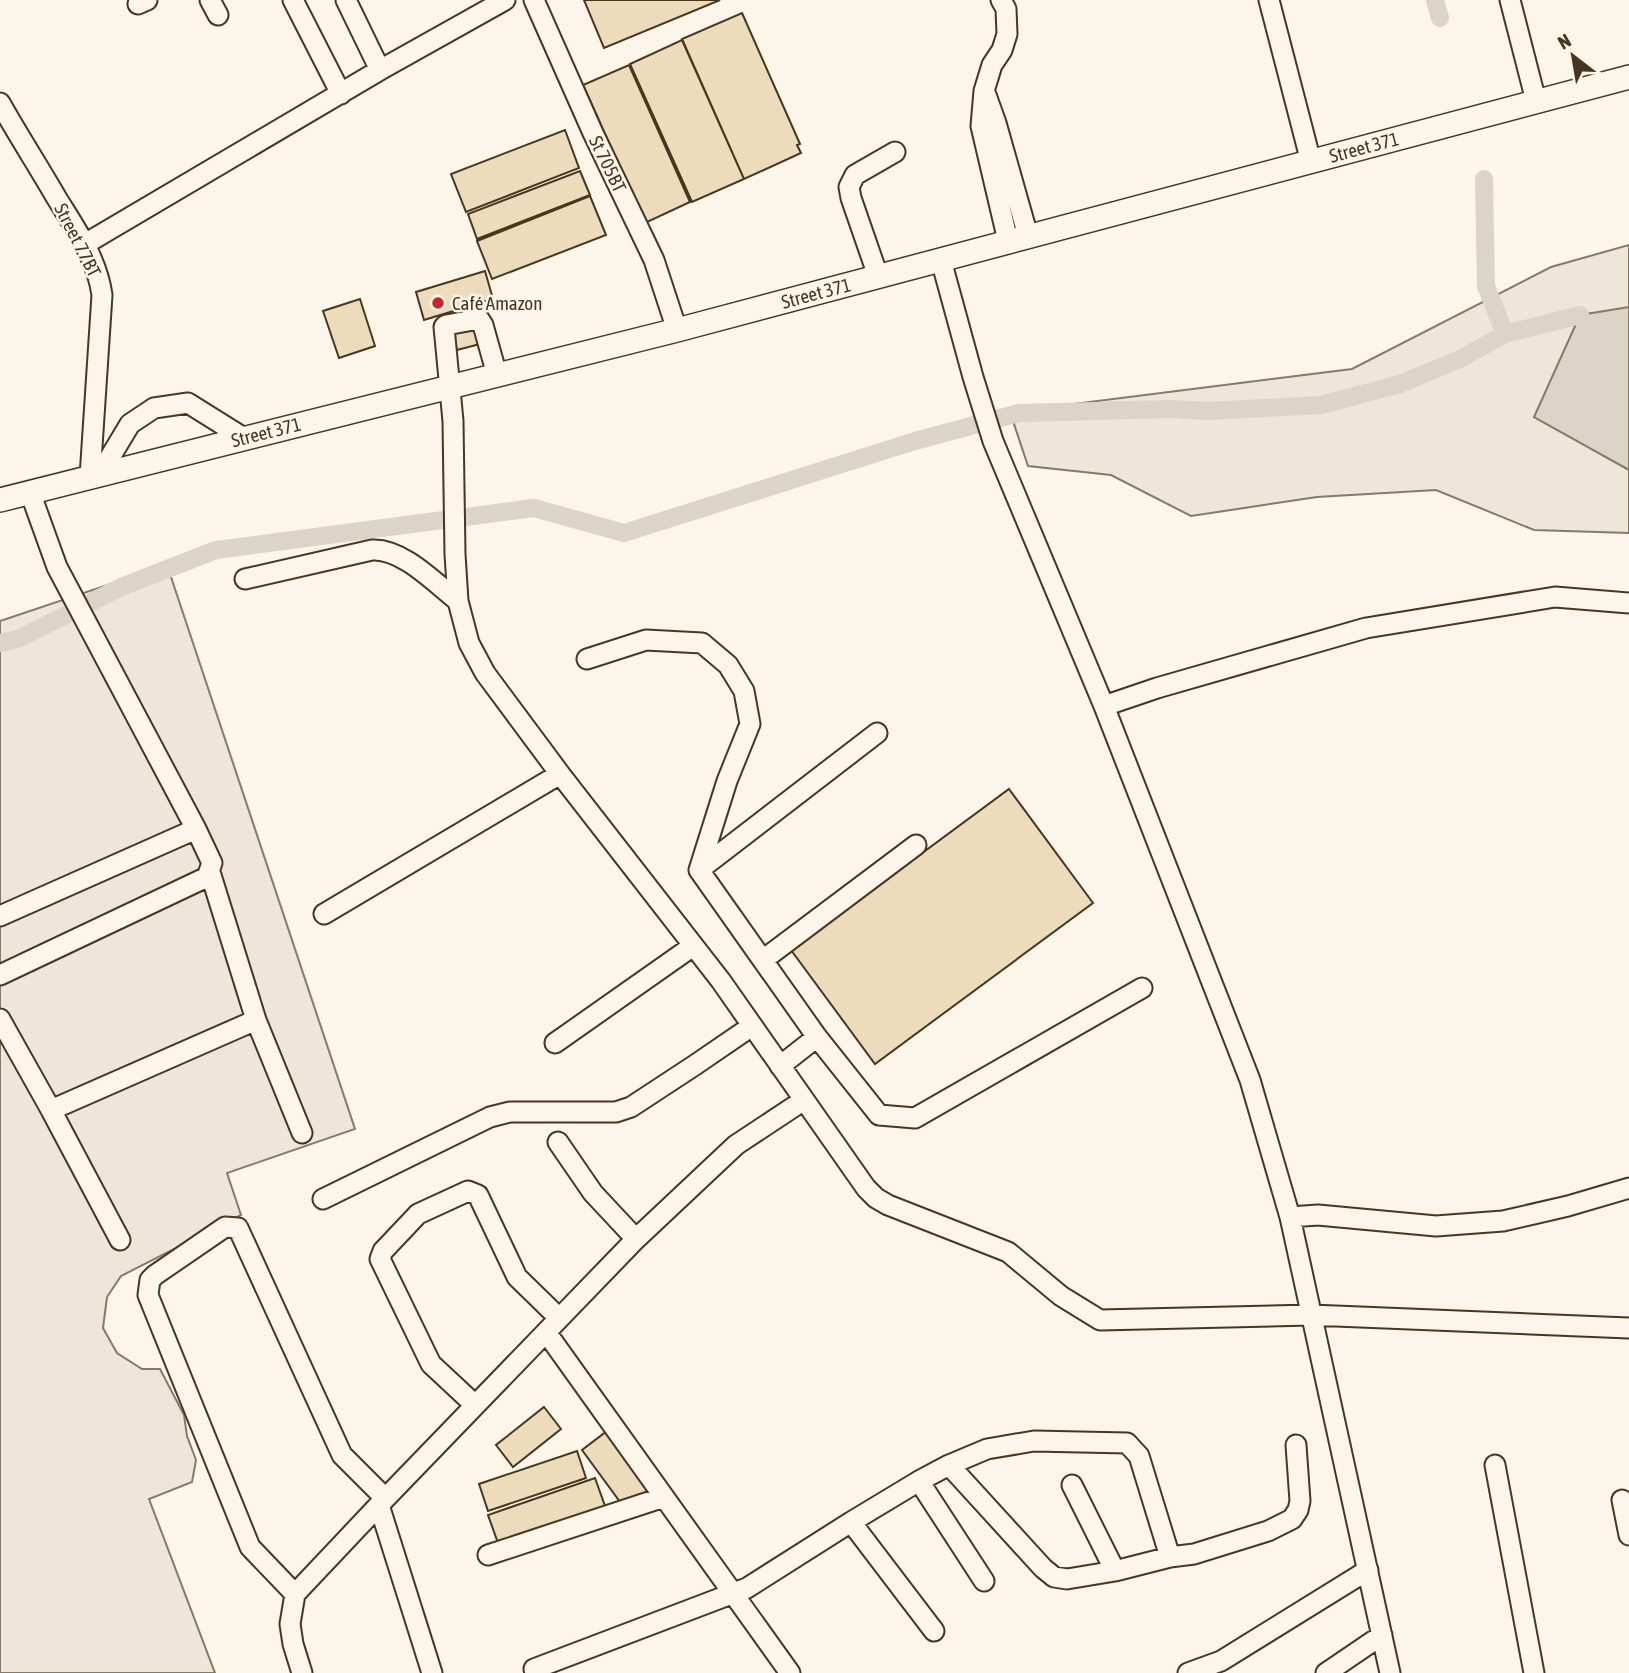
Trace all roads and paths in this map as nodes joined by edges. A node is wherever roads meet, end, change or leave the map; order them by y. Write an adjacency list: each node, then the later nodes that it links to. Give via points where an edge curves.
1 (293, 0): 10 (street)
2 (346, 0): 8 (street)
3 (505, 0): 8 (street)
4 (534, 0): 19 (street, St 705BT, via 654,260)
5 (1001, 0): 15 (street, via 1006,9 1006,34 984,91 981,126)
6 (1269, 0): 14 (street)
7 (1510, 0): 11 (street)
8 (380, 70): 10 (street)
9 (1629, 77): 11 (main road, Street 371)
10 (341, 94): 16 (street)
11 (1536, 101): 14 (main road, Street 371)
12 (2, 109): 16 (street, Street 77BT)
13 (895, 152): 18 (street, via 855,175 849,187)
14 (1311, 162): 15 (main road, Street 371)
15 (1018, 239): 17 (main road, Street 371)
16 (85, 244): 23 (street, Street 77BT, via 102,295)
17 (941, 260): 18 (main road, Street 371); 30 (street, via 993,441)
18 (878, 276): 19 (main road, Street 371)
19 (677, 330): 20 (main road, Street 371)
20 (497, 374): 21 (main road, Street 371); 21 (street, via 479,319 446,326)
21 (450, 386): 22 (main road, Street 371); 27 (street)
22 (244, 438): 23 (main road, Street 371); 23 (street, via 188,403 153,408 130,424)
23 (95, 475): 24 (main road, Street 371)
24 (30, 492): 25 (main road, Street 371); 33 (street, via 57,567)
25 (0, 500)
26 (245, 579): 27 (street, via 382,549 410,562)
27 (458, 601): 32 (street, via 475,657)
28 (1629, 603): 30 (street, via 1555,597 1366,628)
29 (587, 659): 35 (street, via 646,640 702,643 728,665 744,691 750,724)
30 (1104, 706): 55 (street, via 1250,1080)
31 (877, 733): 35 (street)
32 (560, 774): 38 (street); 39 (street)
33 (196, 829): 36 (street, via 212,863); 37 (street)
34 (916, 845): 40 (street)
35 (699, 870): 40 (street)
36 (210, 872): 41 (street); 44 (street)
37 (3, 908)
38 (324, 914)
39 (693, 946): 45 (street); 47 (street)
40 (763, 960): 46 (street)
41 (0, 975)
42 (1142, 988): 46 (street, via 915,1118 879,1115)
43 (0, 1019): 50 (street)
44 (256, 1020): 50 (street); 51 (street)
45 (752, 1026): 48 (street); 54 (street, via 631,1107 616,1112 510,1112 490,1117)
46 (817, 1037): 48 (street)
47 (555, 1043)
48 (780, 1066): 49 (street)
49 (804, 1100): 56 (street, via 736,1145); 58 (street, via 876,1198 1009,1252 1061,1296 1100,1320)
50 (51, 1110): 57 (street)
51 (302, 1133)
52 (558, 1142): 56 (street, via 593,1193)
53 (1629, 1188): 55 (street, via 1503,1221 1436,1226 1318,1215)
54 (323, 1199)
55 (1290, 1217): 58 (street)
56 (636, 1239): 59 (street)
57 (120, 1240)
58 (1311, 1315): 60 (street); 74 (street)
59 (552, 1325): 61 (street); 61 (street, via 517,1278 478,1195 468,1191 428,1208 409,1223 380,1259 431,1364); 67 (street)
60 (1629, 1328)
61 (475, 1405): 69 (street)
62 (1296, 1445): 73 (street, via 1300,1501 1292,1520 1268,1531)
63 (949, 1465): 65 (street); 73 (street, via 987,1449 1034,1441 1127,1443 1139,1456); 75 (street, via 1054,1577)
64 (1495, 1465): 88 (street)
65 (919, 1481): 70 (street); 76 (street)
66 (1072, 1485): 75 (street)
67 (664, 1497): 72 (street); 77 (street)
68 (1622, 1500): 71 (street)
69 (382, 1501): 78 (street); 78 (street, via 342,1455 238,1228 225,1227 150,1280 148,1294 250,1547); 83 (street)
70 (851, 1522): 77 (street); 79 (street)
71 (1629, 1535)
72 (488, 1555)
73 (1170, 1557): 75 (street)
74 (1367, 1570): 80 (street); 85 (street, via 1221,1661)
75 (1115, 1571)
76 (984, 1581)
77 (733, 1593): 81 (street); 84 (street)
78 (295, 1594): 82 (street, via 290,1624)
79 (934, 1630)
80 (1382, 1635): 86 (street); 87 (street)
81 (534, 1669)
82 (302, 1673)
83 (432, 1673)
84 (790, 1673)
85 (1188, 1673)
86 (1326, 1673)
87 (1390, 1673)
88 (1534, 1673)

